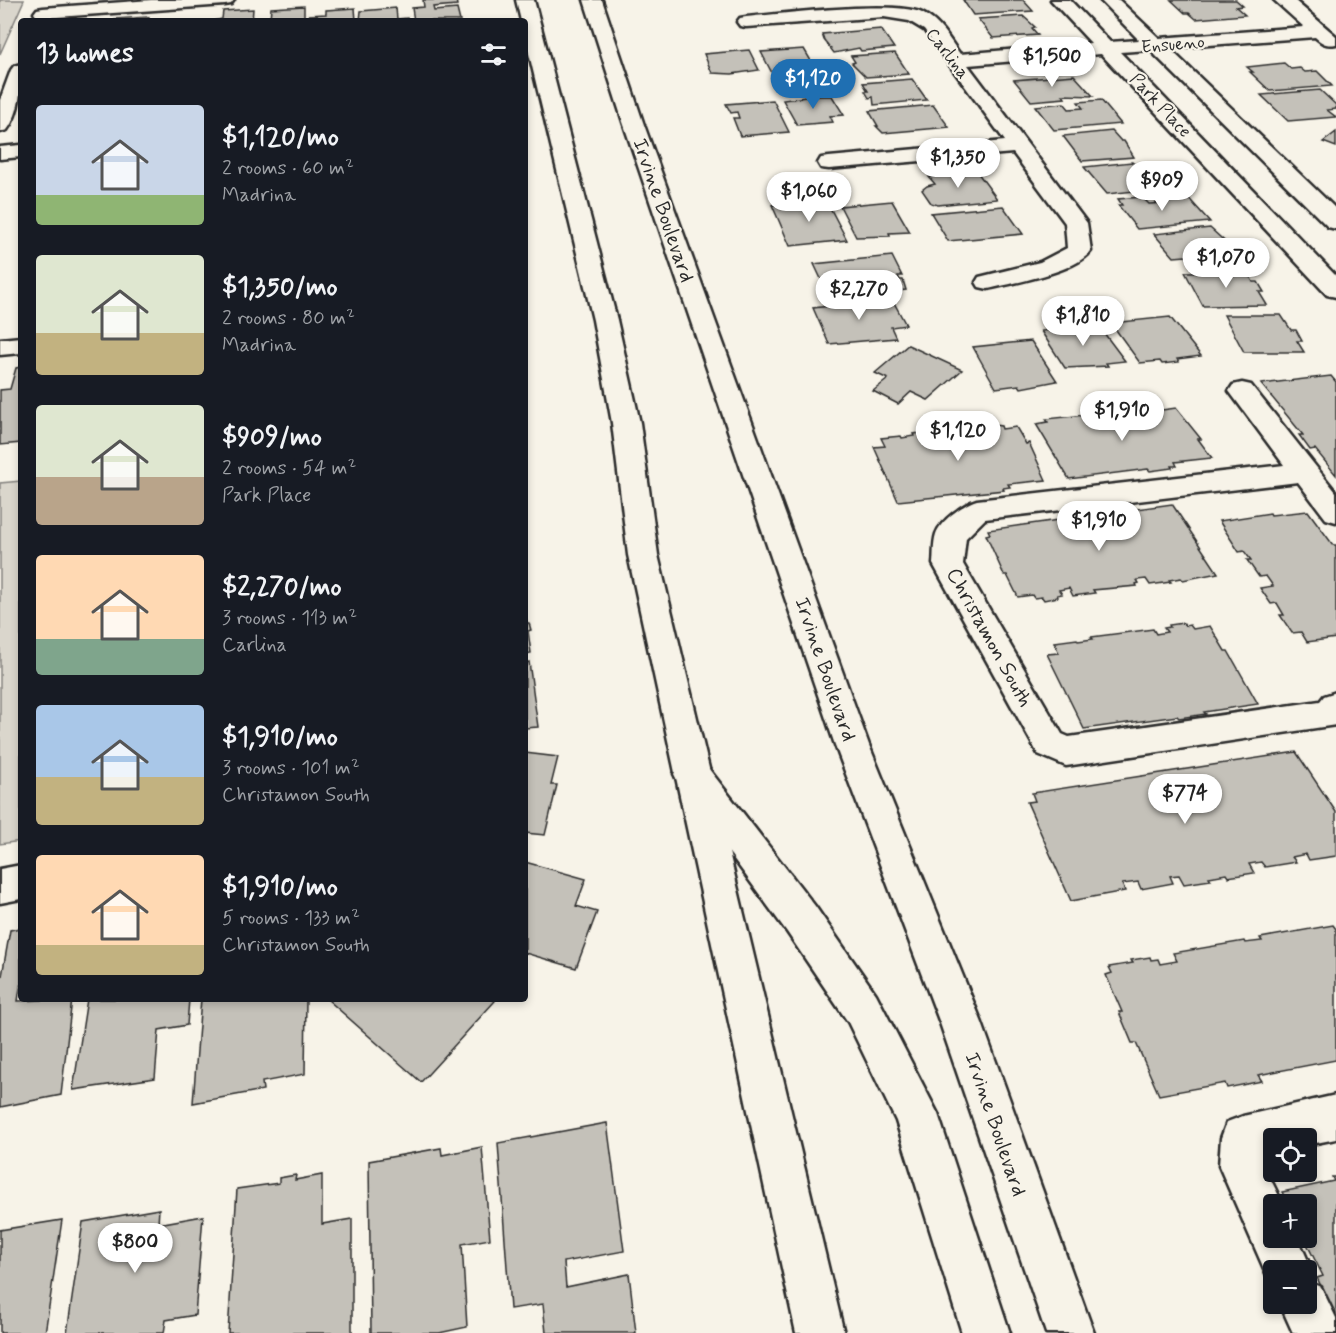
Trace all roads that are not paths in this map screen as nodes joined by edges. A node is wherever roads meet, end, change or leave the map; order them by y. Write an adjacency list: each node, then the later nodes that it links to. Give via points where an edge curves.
1 (225, 0): 7 (street)
2 (525, 0): 29 (street, via 605,320 626,423 643,555)
3 (593, 0): 37 (street, Irvine Boulevard, via 844,722 961,1023)
4 (1060, 0): 12 (street, Park Place)
5 (1109, 0): 11 (street, Park Place)
6 (1283, 0): 9 (street)
7 (43, 11)
8 (746, 22): 13 (street, Carlina, via 884,12 914,16 930,26)
9 (1319, 31): 10 (street); 11 (street, Ensueno)
10 (1336, 44)
11 (1156, 46): 12 (street, Ensueno); 20 (street, Park Place)
12 (1108, 49): 13 (street, Ensueno); 22 (street, Park Place)
13 (954, 60): 16 (street, Carlina)
14 (18, 78): 15 (street)
15 (0, 126)
16 (1017, 146): 19 (street); 21 (street, Carlina, via 1076,223 1079,251 1048,267)
17 (18, 151): 18 (street)
18 (0, 153)
19 (829, 163)
20 (1336, 222)
21 (988, 282)
22 (1336, 290)
23 (18, 345): 24 (street)
24 (0, 347)
25 (1242, 391): 26 (street)
26 (1305, 472): 27 (street); 28 (street, Christamon South, via 977,510 951,534 948,564 1050,744 1066,752)
27 (1336, 512)
28 (1334, 714)
29 (691, 773): 35 (street); 36 (street, via 801,919 862,1008 916,1114)
30 (18, 883): 31 (street)
31 (0, 886)
32 (1336, 1117): 33 (street, via 1243,1138 1241,1166)
33 (1263, 1213)
34 (1309, 1314): 38 (street)
35 (820, 1333)
36 (986, 1333)
37 (1070, 1333)
38 (1318, 1333)

